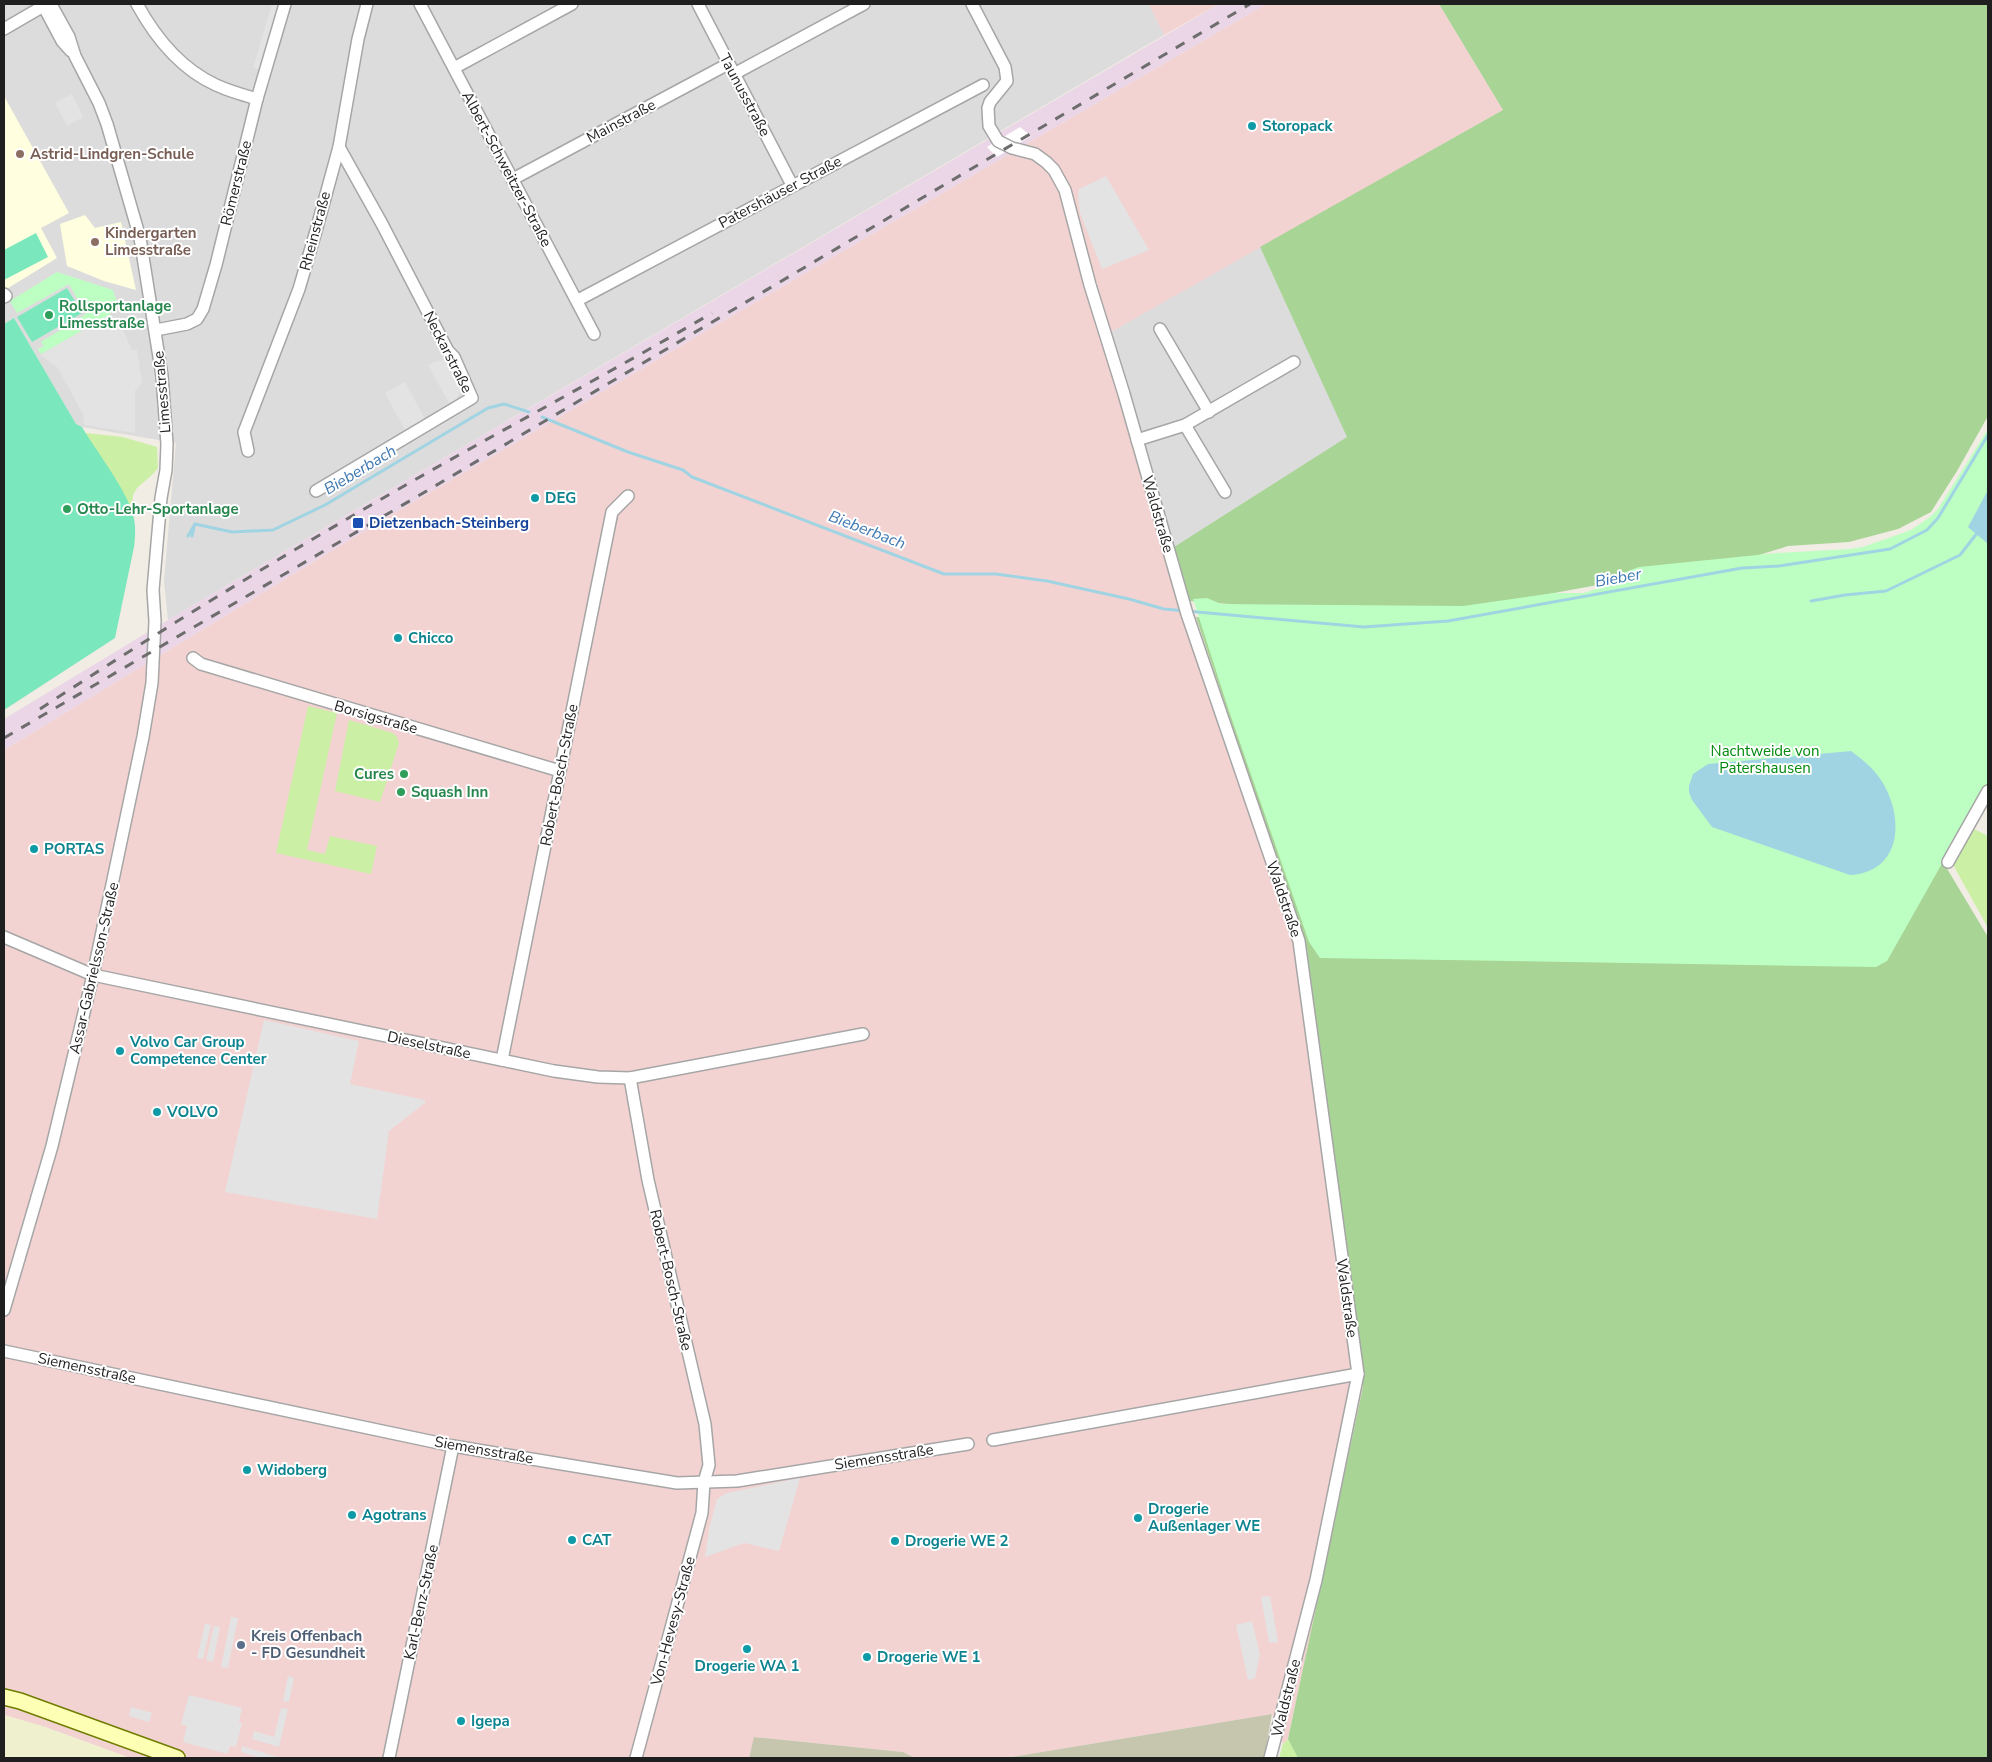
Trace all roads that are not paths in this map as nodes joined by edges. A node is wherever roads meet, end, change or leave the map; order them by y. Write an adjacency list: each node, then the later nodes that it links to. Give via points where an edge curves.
1 (47, 4): 10 (street); 20 (street, Limesstraße, via 53,8 68,35 99,103 140,238)
2 (137, 4): 14 (street, via 148,24 180,60 216,85)
3 (285, 4): 14 (street, Römerstraße)
4 (367, 4): 15 (street, Rheinstraße)
5 (420, 4): 11 (street, Albert-Schweitzer-Straße)
6 (572, 4): 11 (street)
7 (698, 4): 12 (street, Taunusstraße)
8 (864, 4): 12 (street, Mainstraße)
9 (972, 4): 25 (street, Waldstraße, via 1007,75 1007,82 988,108 988,126 998,141 1035,154 1046,162 1065,190)
10 (4, 29)
11 (454, 68): 16 (street, Albert-Schweitzer-Straße)
12 (731, 69): 16 (street, Mainstraße); 17 (street, Taunusstraße)
13 (983, 85): 17 (street, Patershäuser Straße)
14 (257, 99): 20 (street, Römerstraße, via 203,309 194,321)
15 (339, 147): 26 (street, Rheinstraße, via 299,289 244,432); 27 (street, Neckarstraße, via 454,357 472,398)
16 (513, 179): 18 (street, Albert-Schweitzer-Straße)
17 (792, 185): 18 (street, Patershäuser Straße)
18 (578, 300): 21 (street, Albert-Schweitzer-Straße)
19 (1160, 329): 23 (street)
20 (156, 330): 30 (street, Limesstraße, via 162,376 166,470 153,590)
21 (594, 334)
22 (1294, 362): 23 (street)
23 (1209, 412): 24 (street)
24 (1185, 425): 25 (street); 28 (street)
25 (1137, 440): 42 (street, Waldstraße, via 1186,608 1298,941)
26 (248, 451)
27 (316, 491)
28 (1225, 492)
29 (628, 496): 32 (street, Robert-Bosch-Straße, via 612,512)
30 (155, 621): 36 (street, Assar-Gabrielsson-Straße, via 152,683 143,737)
31 (193, 658): 32 (street, Borsigstraße, via 201,664 266,685)
32 (560, 771): 38 (street, Robert-Bosch-Straße)
33 (1988, 791): 34 (street)
34 (1948, 862)
35 (4, 937): 36 (street, Dieselstraße)
36 (93, 975): 38 (street, Dieselstraße); 40 (street, Assar-Gabrielsson-Straße, via 52,1146)
37 (863, 1034): 39 (street, Dieselstraße)
38 (502, 1060): 39 (street, Dieselstraße, via 554,1071)
39 (630, 1078): 46 (street, Robert-Bosch-Straße, via 648,1180 705,1424 709,1465)
40 (4, 1310)
41 (4, 1351): 45 (street, Siemensstraße)
42 (1358, 1374): 43 (street); 51 (street, Waldstraße, via 1316,1580)
43 (993, 1440)
44 (968, 1444): 46 (street, Siemensstraße, via 737,1481)
45 (453, 1446): 46 (street, Siemensstraße, via 677,1483); 49 (street, Karl-Benz-Straße)
46 (704, 1482): 50 (street, Von-Hevesy-Straße, via 702,1513)
47 (4, 1697): 48 (street)
48 (177, 1758)
49 (389, 1758)
50 (636, 1758)
51 (1270, 1758)

